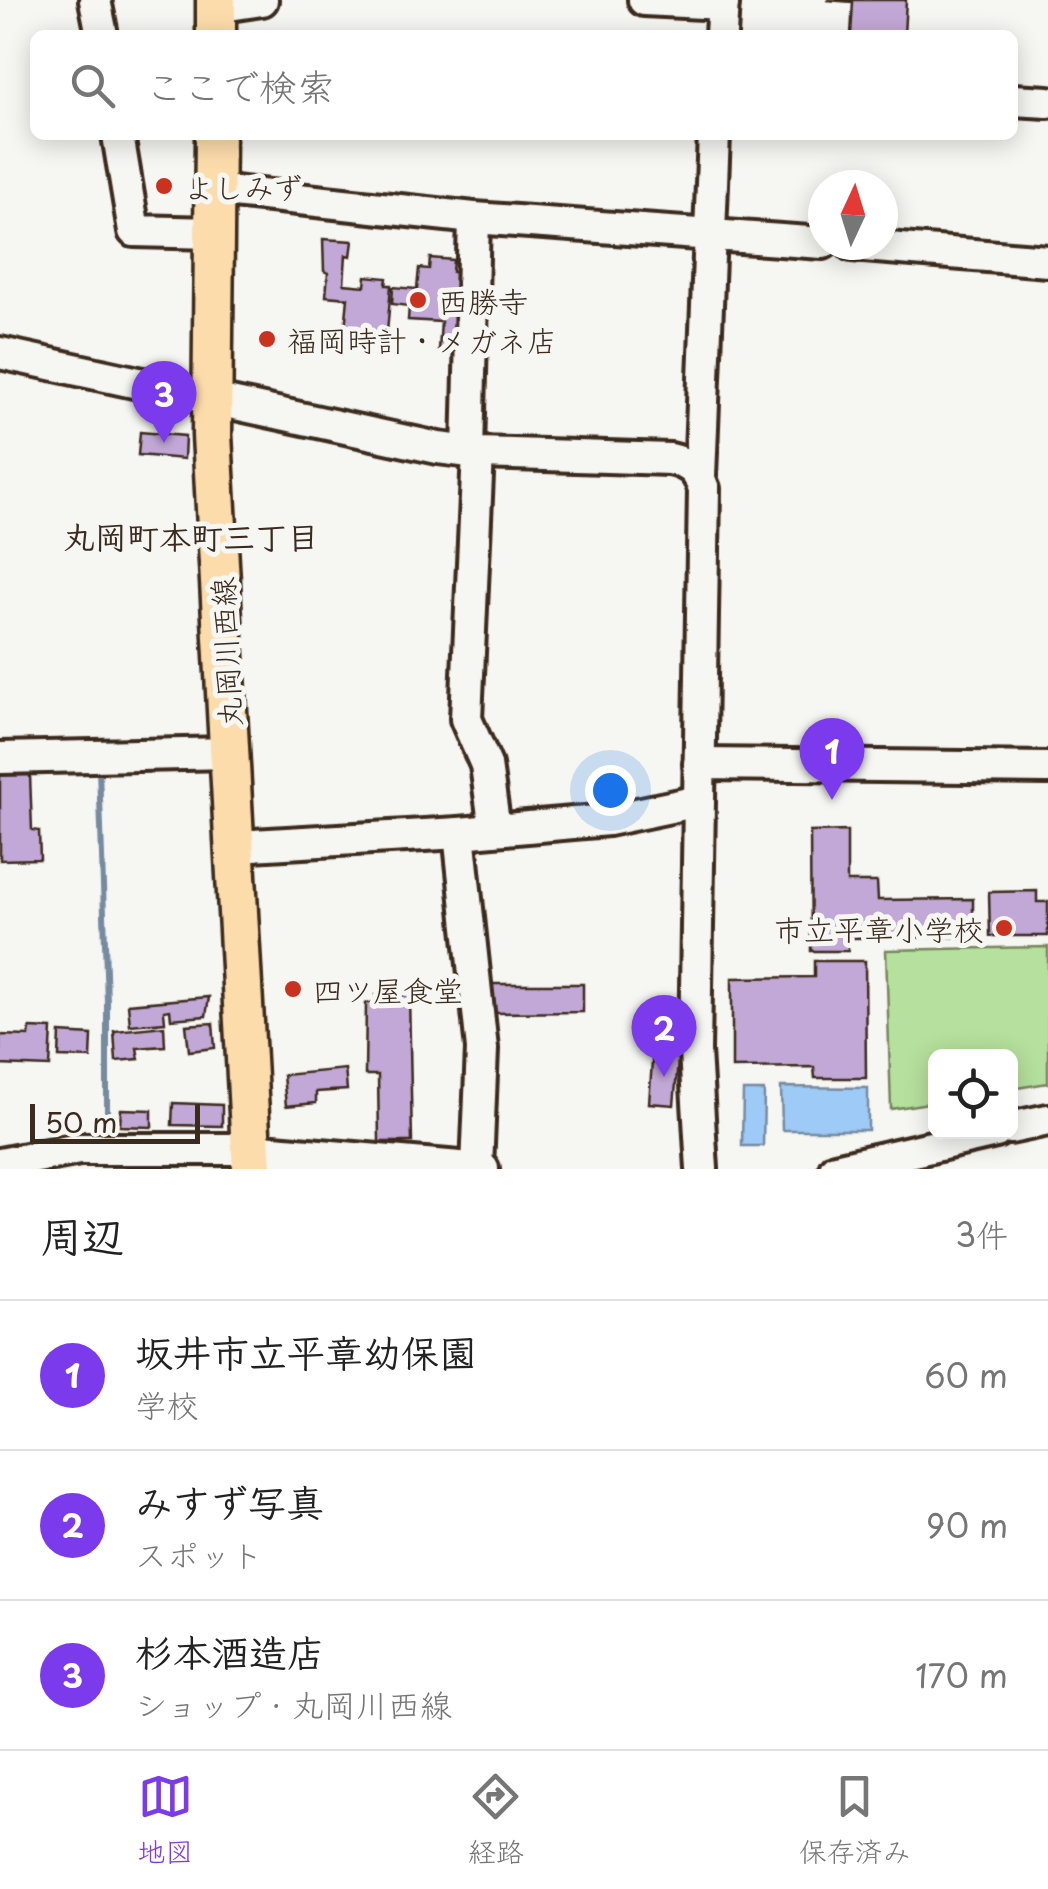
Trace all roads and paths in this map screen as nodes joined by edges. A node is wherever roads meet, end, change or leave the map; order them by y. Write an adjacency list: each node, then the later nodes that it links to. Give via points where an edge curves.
1 (95, 0): 6 (street)
2 (262, 0): 5 (street)
3 (644, 0): 4 (street)
4 (723, 2): 7 (street)
5 (216, 14)
6 (101, 30)
7 (721, 30)
8 (1018, 100): 9 (street)
9 (1048, 102)
10 (119, 140): 15 (street, via 134,231)
11 (215, 140): 13 (main road, 丸岡川西線)
12 (714, 140): 16 (street)
13 (215, 190): 14 (street); 15 (main road, 丸岡川西線)
14 (474, 218): 16 (street); 22 (street)
15 (214, 232): 21 (main road, 丸岡川西線)
16 (708, 233): 17 (street); 23 (street)
17 (808, 241)
18 (898, 249): 19 (street)
19 (1048, 261)
20 (0, 352): 21 (street)
21 (212, 400): 22 (street); 24 (main road, 丸岡川西線)
22 (473, 453): 23 (street, via 670,458 687,462); 29 (street, via 466,719 486,766)
23 (700, 476): 26 (street)
24 (230, 753): 25 (street); 31 (main road, 丸岡川西線)
25 (0, 758)
26 (700, 764): 27 (street); 28 (street)
27 (1048, 768)
28 (699, 800): 29 (street, via 608,820); 39 (street, via 695,1051)
29 (495, 829): 30 (street)
30 (459, 833): 31 (street); 38 (street, via 482,1049)
31 (236, 846): 35 (main road, 丸岡川西線)
32 (1048, 1120): 33 (street)
33 (1018, 1126)
34 (965, 1139): 40 (street)
35 (251, 1159): 36 (street, via 79,1149); 37 (street)
36 (0, 1164)
37 (377, 1164): 38 (street)
38 (480, 1169)
39 (702, 1169)
40 (834, 1169)

